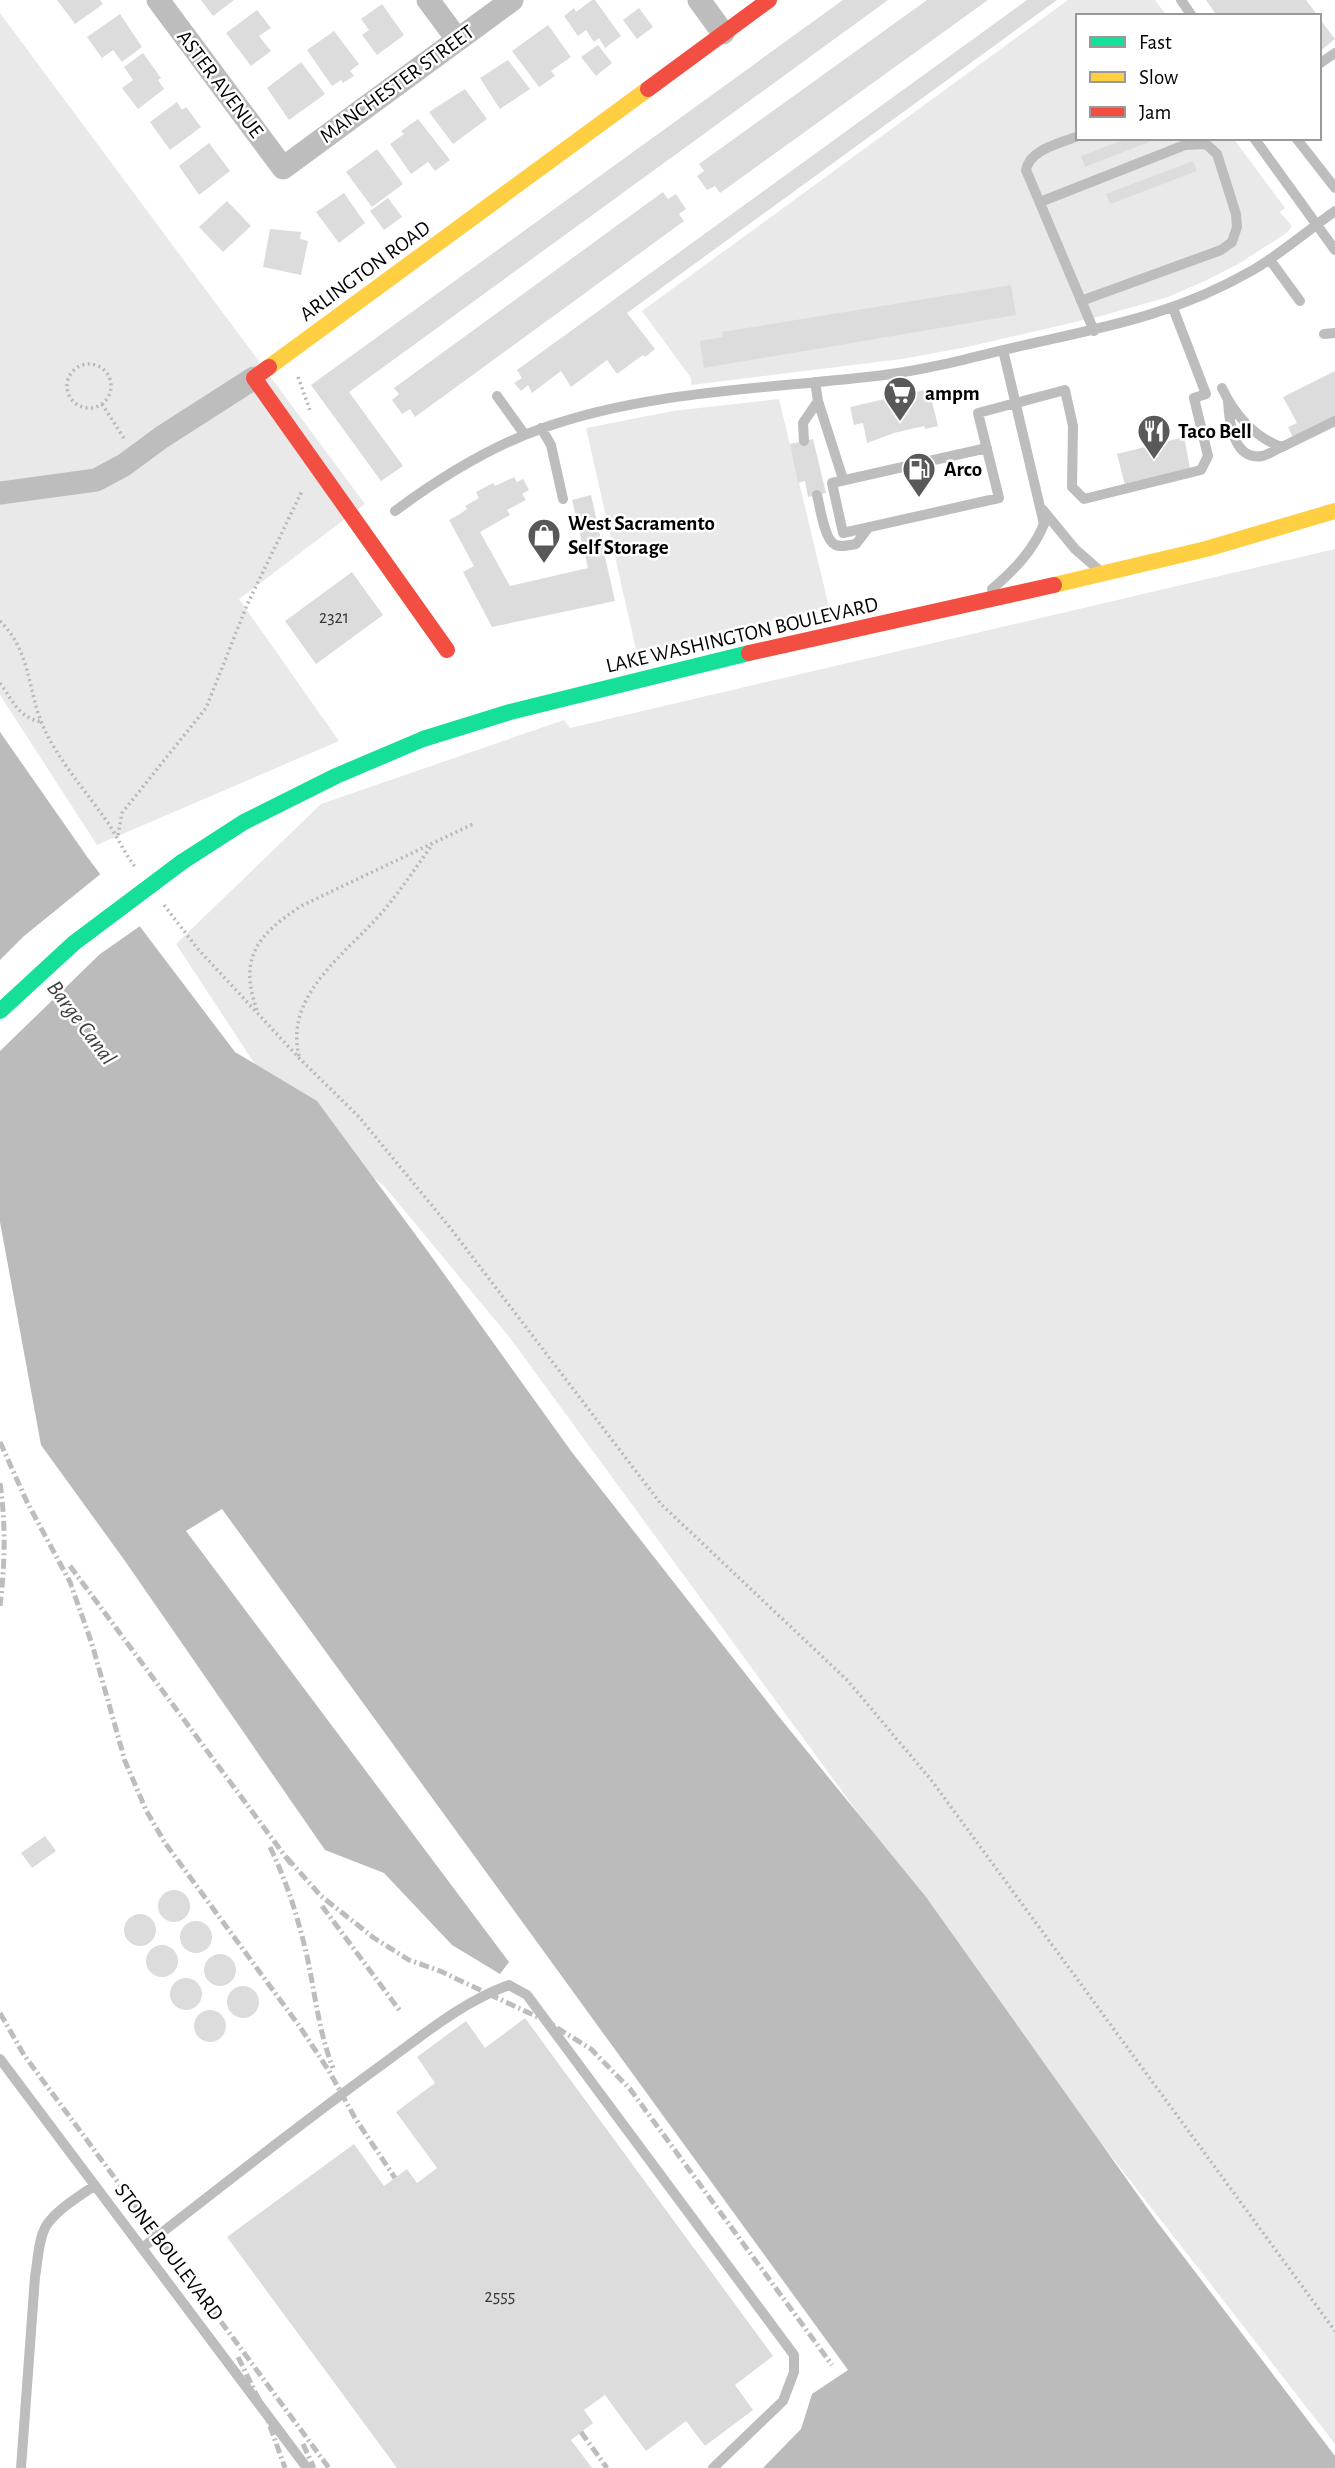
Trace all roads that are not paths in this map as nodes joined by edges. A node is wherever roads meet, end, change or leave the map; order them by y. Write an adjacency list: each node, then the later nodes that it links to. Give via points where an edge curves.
1 (158, 0): 11 (street, ASTER AVENUE)
2 (428, 0): 7 (street)
3 (512, 0): 7 (street, MANCHESTER STREET)
4 (699, 0): 6 (street)
5 (769, 0): 6 (main road, ARLINGTON ROAD)
6 (723, 33): 23 (main road, ARLINGTON ROAD)
7 (457, 38): 11 (street, MANCHESTER STREET)
8 (1076, 137): 13 (lane, via 1036,153 1028,161 1026,170)
9 (1255, 140): 15 (lane)
10 (1298, 140): 12 (lane)
11 (283, 168)
12 (1335, 188)
13 (1040, 202): 18 (lane); 18 (lane, via 1185,145 1206,144 1217,154 1236,214 1232,242)
14 (1335, 211): 15 (lane)
15 (1317, 224): 16 (lane); 17 (lane)
16 (1335, 250)
17 (1270, 260): 19 (lane); 20 (lane)
18 (1081, 301): 21 (lane)
19 (1300, 301)
20 (1173, 308): 21 (lane); 29 (lane, via 1206,394 1194,398 1208,456 1201,470 1084,499 1072,487 1073,426 1065,390)
21 (1094, 331): 22 (lane)
22 (1003, 350): 24 (lane, via 937,367); 29 (lane)
23 (254, 378): 37 (street, via 96,480); 46 (main road)
24 (815, 382): 27 (lane); 31 (lane, via 628,405)
25 (1222, 388): 28 (lane)
26 (497, 396): 32 (lane)
27 (818, 401): 33 (lane, via 803,424); 36 (lane)
28 (1228, 401): 34 (lane, via 1242,420 1269,443); 34 (lane, via 1230,425 1241,449 1262,456)
29 (1017, 404): 35 (lane, via 978,413); 40 (lane)
30 (1335, 422): 34 (lane)
31 (541, 428): 32 (lane); 39 (lane, via 551,445)
32 (525, 435): 41 (lane, via 461,466)
33 (804, 441)
34 (1282, 447)
35 (987, 448): 36 (lane); 43 (lane, via 999,498)
36 (843, 479): 43 (lane, via 832,483 843,533)
37 (0, 493)
38 (817, 495): 43 (lane, via 826,532 835,545 856,544)
39 (563, 499)
40 (1042, 510): 44 (lane, via 1089,563); 45 (lane, via 1044,524 1037,541)
41 (395, 511)
42 (1335, 512): 44 (main road, LAKE WASHINGTON BOULEVARD)
43 (869, 527)
44 (1104, 573): 45 (main road, LAKE WASHINGTON BOULEVARD)
45 (977, 603): 47 (main road, LAKE WASHINGTON BOULEVARD, bridge, via 510,712 423,739 336,775 244,822 182,862 74,943)
46 (447, 650)
47 (0, 1012)
48 (0, 2059): 49 (lane, STONE BOULEVARD)
49 (95, 2185): 50 (lane, STONE BOULEVARD); 51 (lane, via 46,2226 40,2247)
50 (142, 2248): 52 (lane, STONE BOULEVARD); 53 (lane, via 418,2039 488,1993 509,1985 527,1995 794,2355 794,2372 783,2401)
51 (21, 2468)
52 (307, 2468)
53 (713, 2468)

